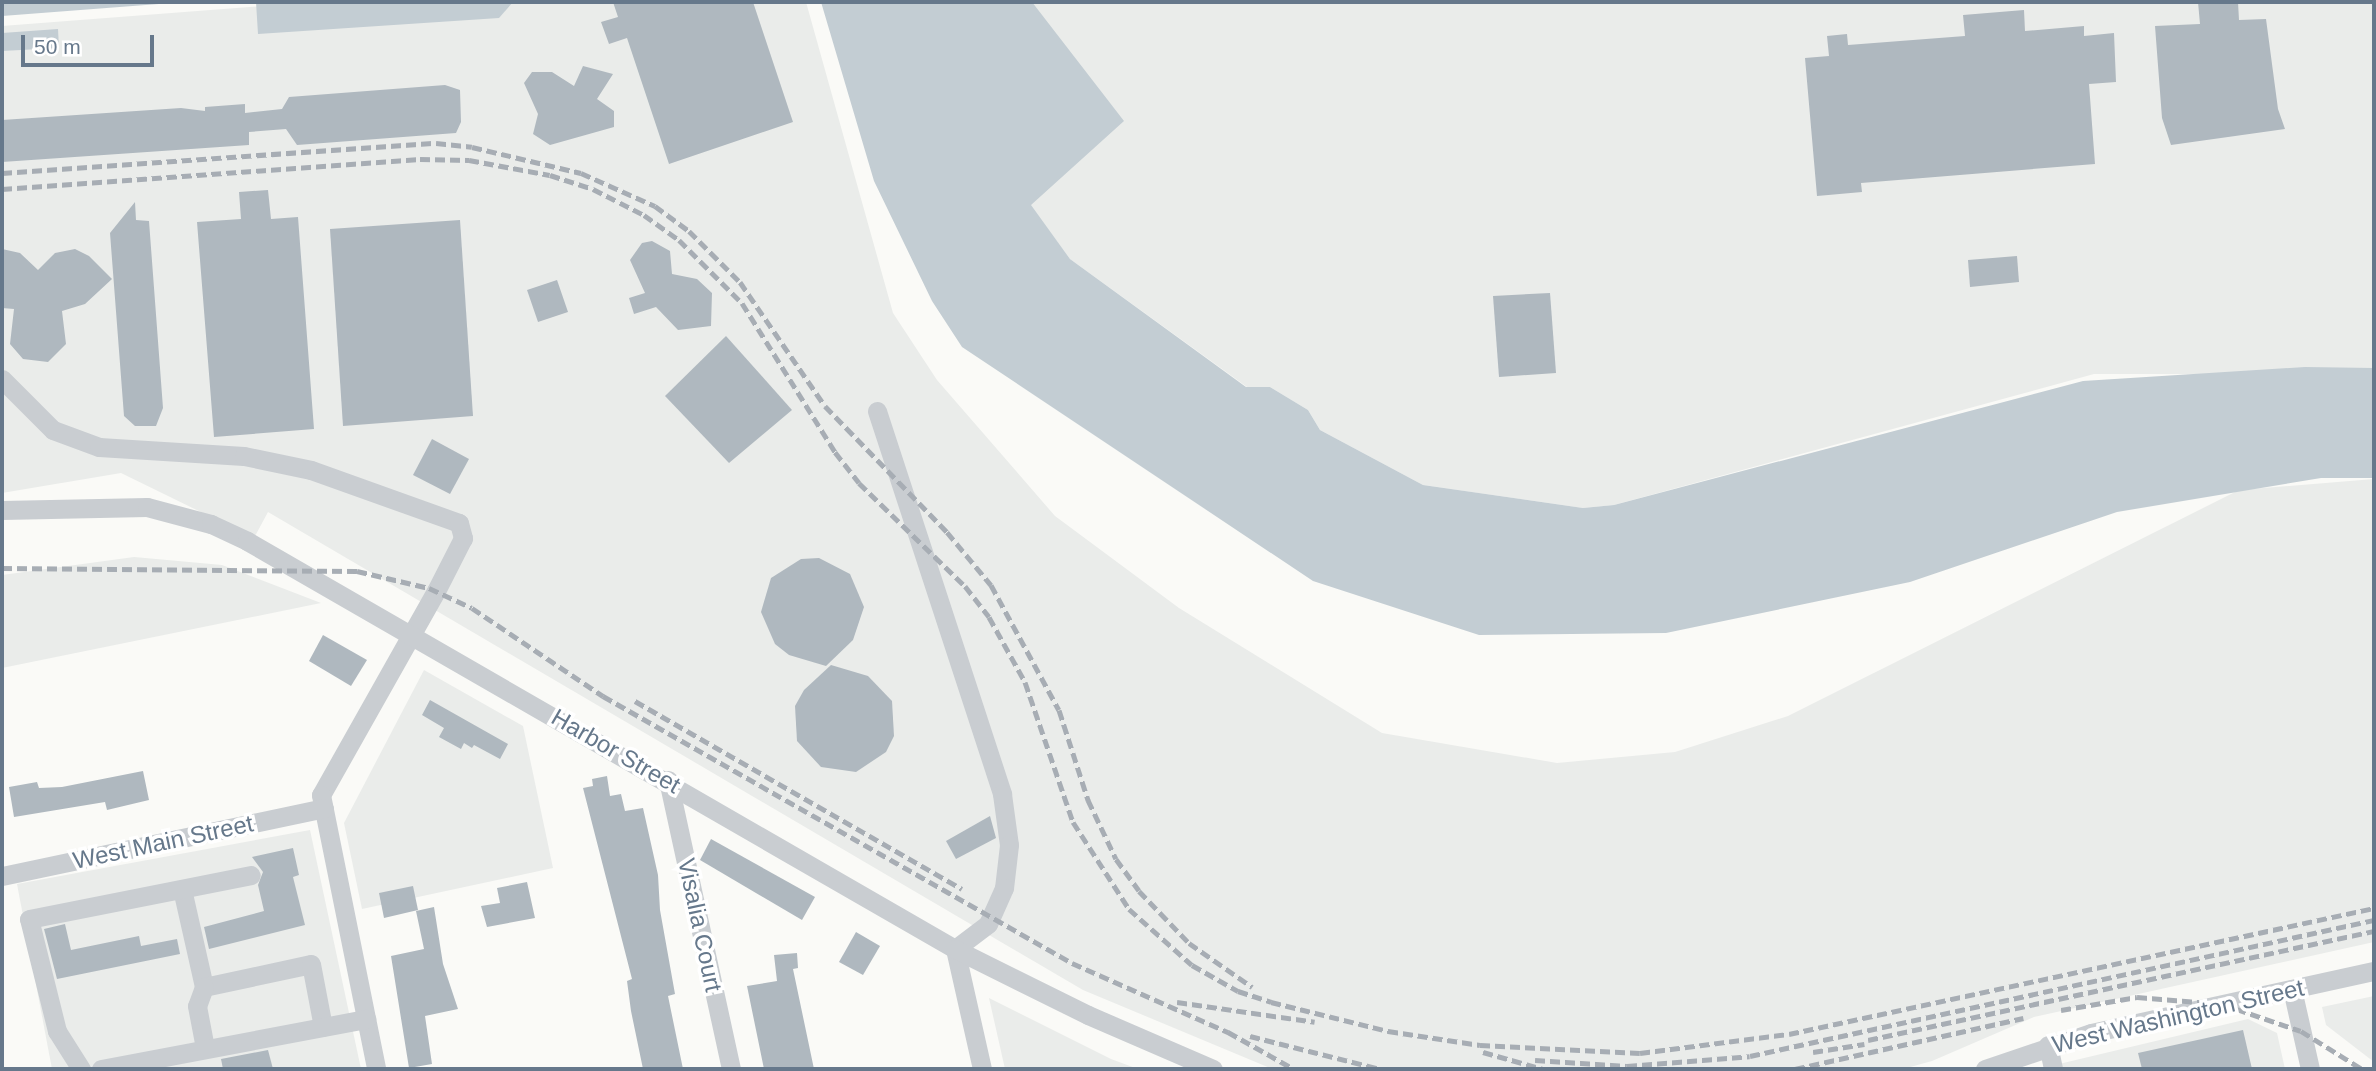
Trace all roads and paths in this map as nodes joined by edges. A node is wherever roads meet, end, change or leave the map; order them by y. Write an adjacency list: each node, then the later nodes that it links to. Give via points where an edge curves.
1 (2, 379): 4 (street, via 53,430 99,447 243,456 311,470 460,523 463,538)
2 (877, 411): 10 (street, via 1002,794 1009,845 1004,888 988,924)
3 (2, 510): 4 (street, Harbor Street, via 119,505 147,507 211,524 300,569)
4 (410, 635): 5 (street, Harbor Street); 6 (street, via 321,795)
5 (668, 780): 10 (street, Harbor Street); 21 (street, Visalia Court)
6 (324, 808): 8 (street, West Main Street); 14 (street)
7 (251, 875): 9 (street)
8 (2, 876)
9 (182, 889): 12 (street); 18 (street, via 29,919 57,1031)
10 (956, 949): 22 (street); 23 (street, Harbor Street, via 1088,1015)
11 (2374, 971): 13 (street, West Washington Street)
12 (204, 987): 15 (street, via 311,964); 17 (street, via 197,1006)
13 (2292, 989): 16 (street, West Washington Street); 26 (street)
14 (366, 1019): 15 (street); 20 (street)
15 (323, 1027): 17 (street)
16 (2048, 1045): 24 (street, West Washington Street); 25 (street)
17 (205, 1048): 19 (street)
18 (81, 1069)
19 (102, 1069)
20 (376, 1069)
21 (731, 1069)
22 (982, 1069)
23 (1213, 1069)
24 (1985, 1069)
25 (2053, 1069)
26 (2310, 1069)

